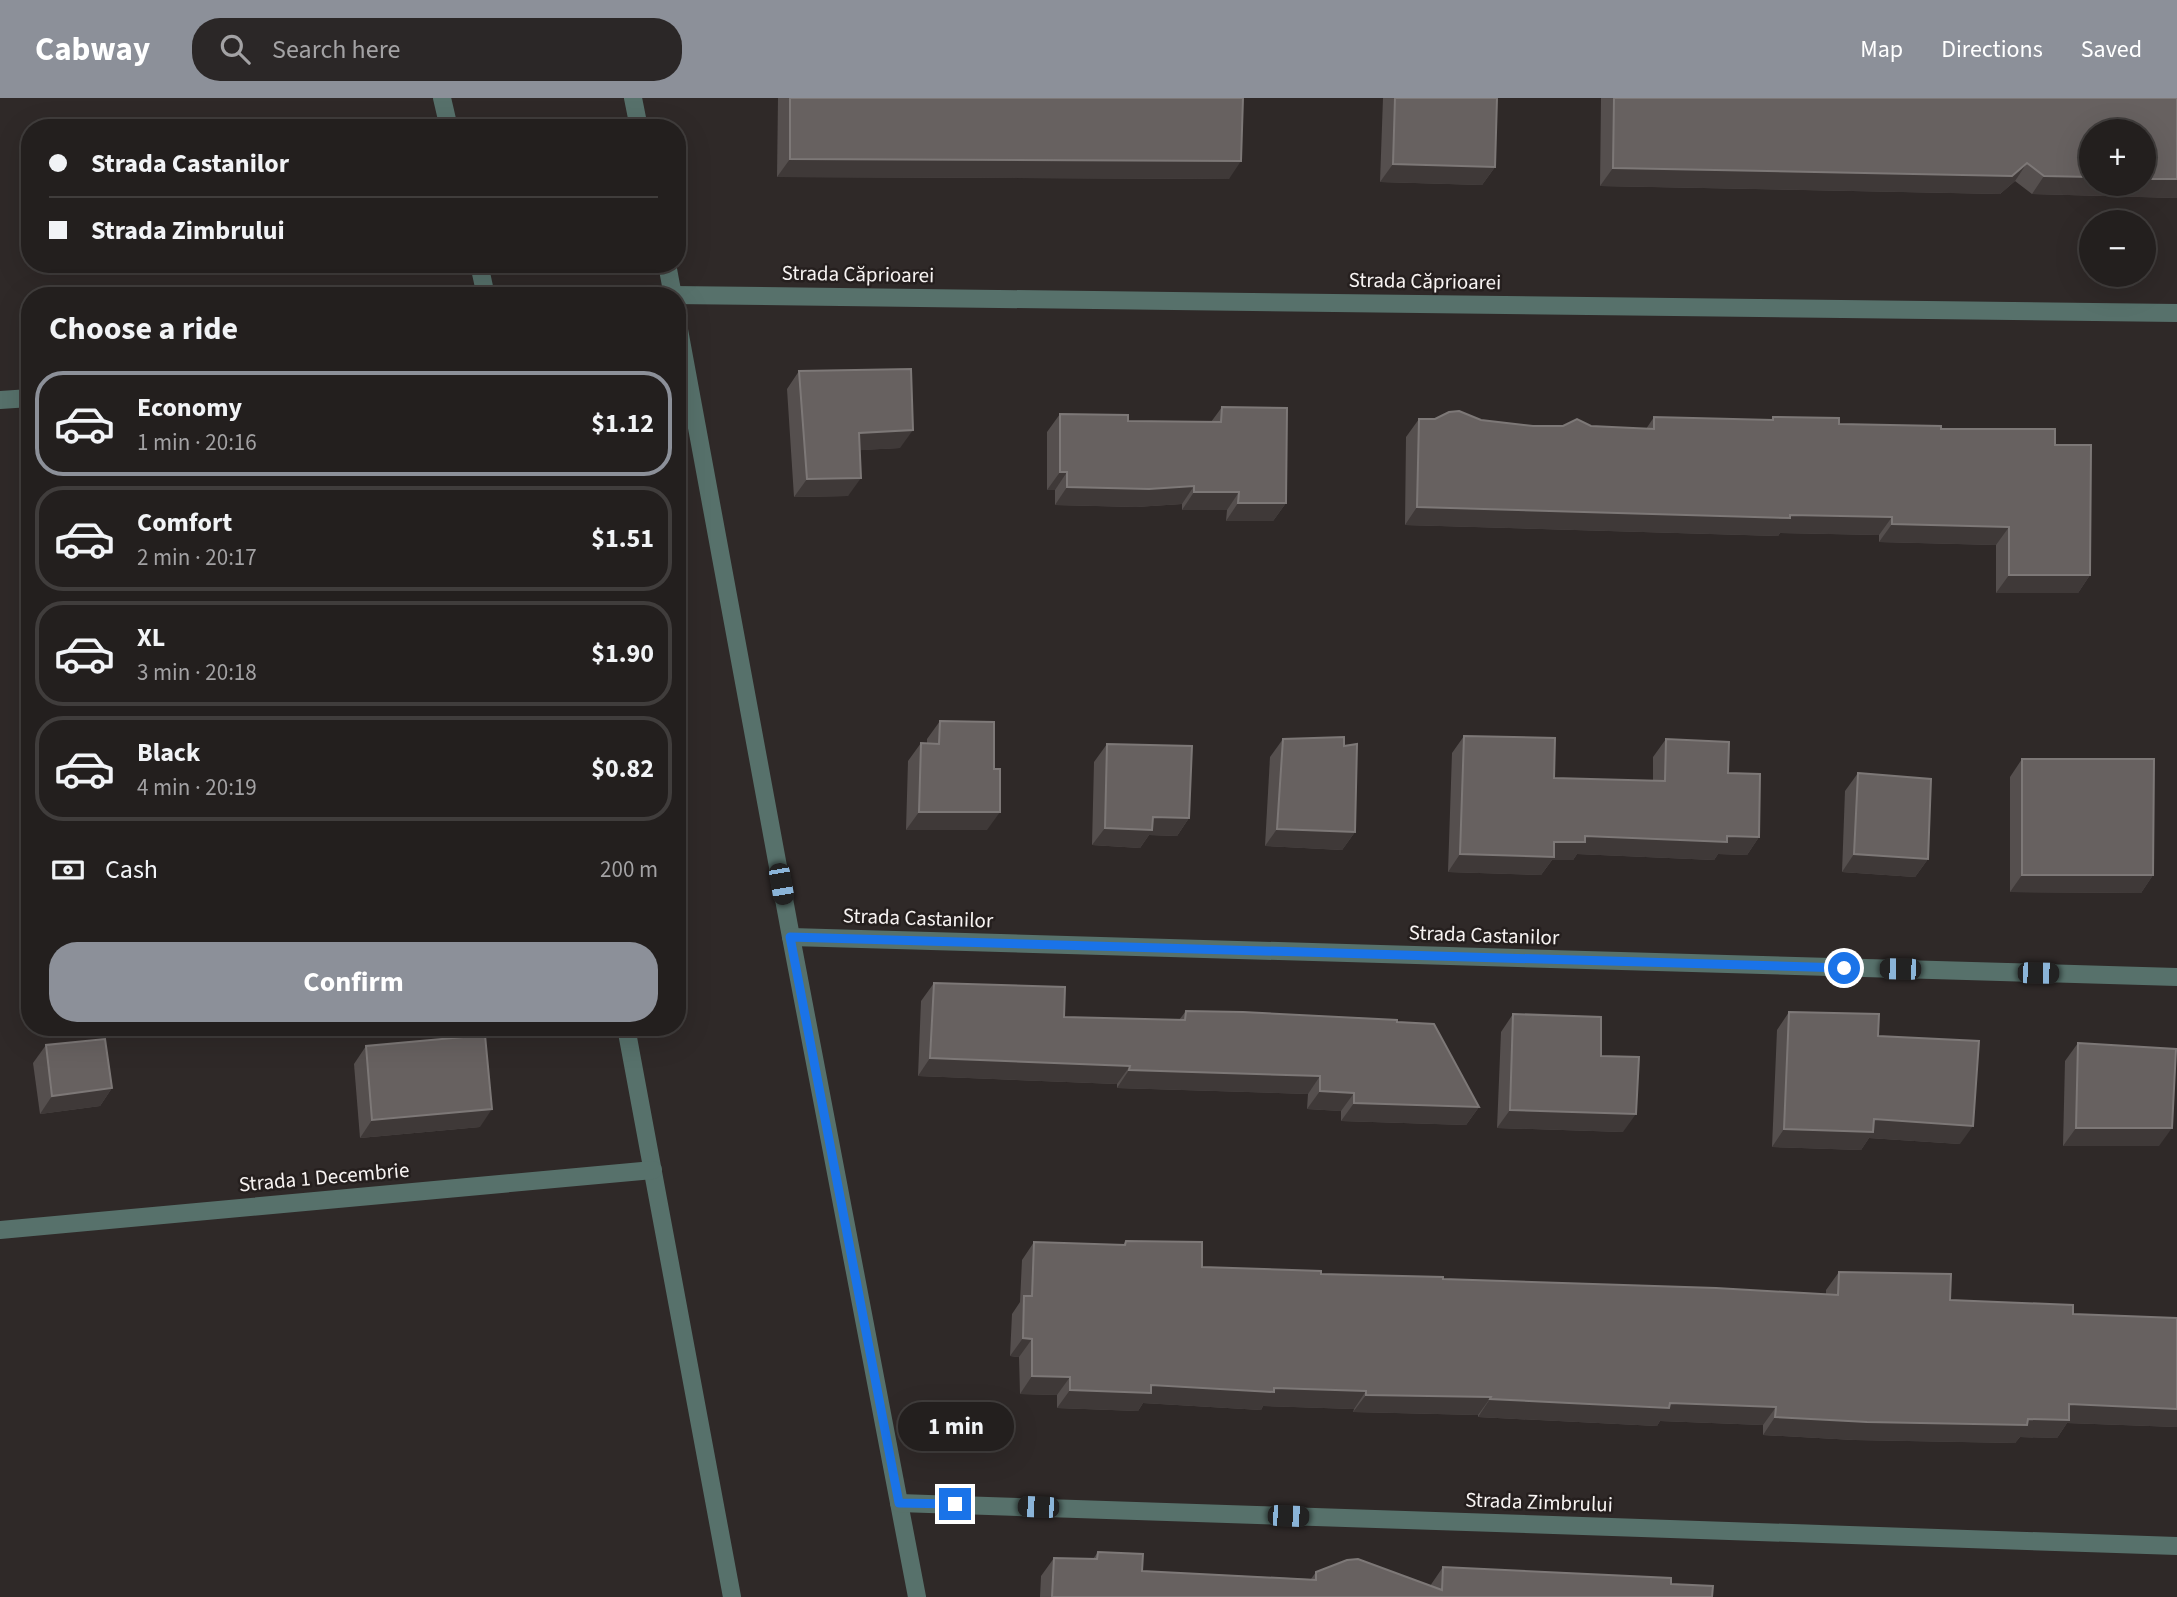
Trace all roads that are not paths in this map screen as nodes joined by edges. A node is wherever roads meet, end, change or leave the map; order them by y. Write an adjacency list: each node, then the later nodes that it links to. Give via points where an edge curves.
1 (442, 98): 3 (street)
2 (633, 98): 4 (street)
3 (447, 119)
4 (637, 119)
5 (686, 295): 6 (street, Strada Căprioarei)
6 (2177, 313)
7 (686, 368): 10 (street)
8 (21, 399): 9 (street)
9 (0, 400)
10 (790, 937): 11 (street, Strada Castanilor); 15 (street)
11 (2177, 977)
12 (628, 1036): 13 (street)
13 (653, 1170): 14 (street, Strada 1 Decembrie); 17 (street)
14 (0, 1230)
15 (899, 1503): 16 (street, Strada Zimbrului); 18 (street)
16 (2177, 1546)
17 (732, 1597)
18 (917, 1597)

